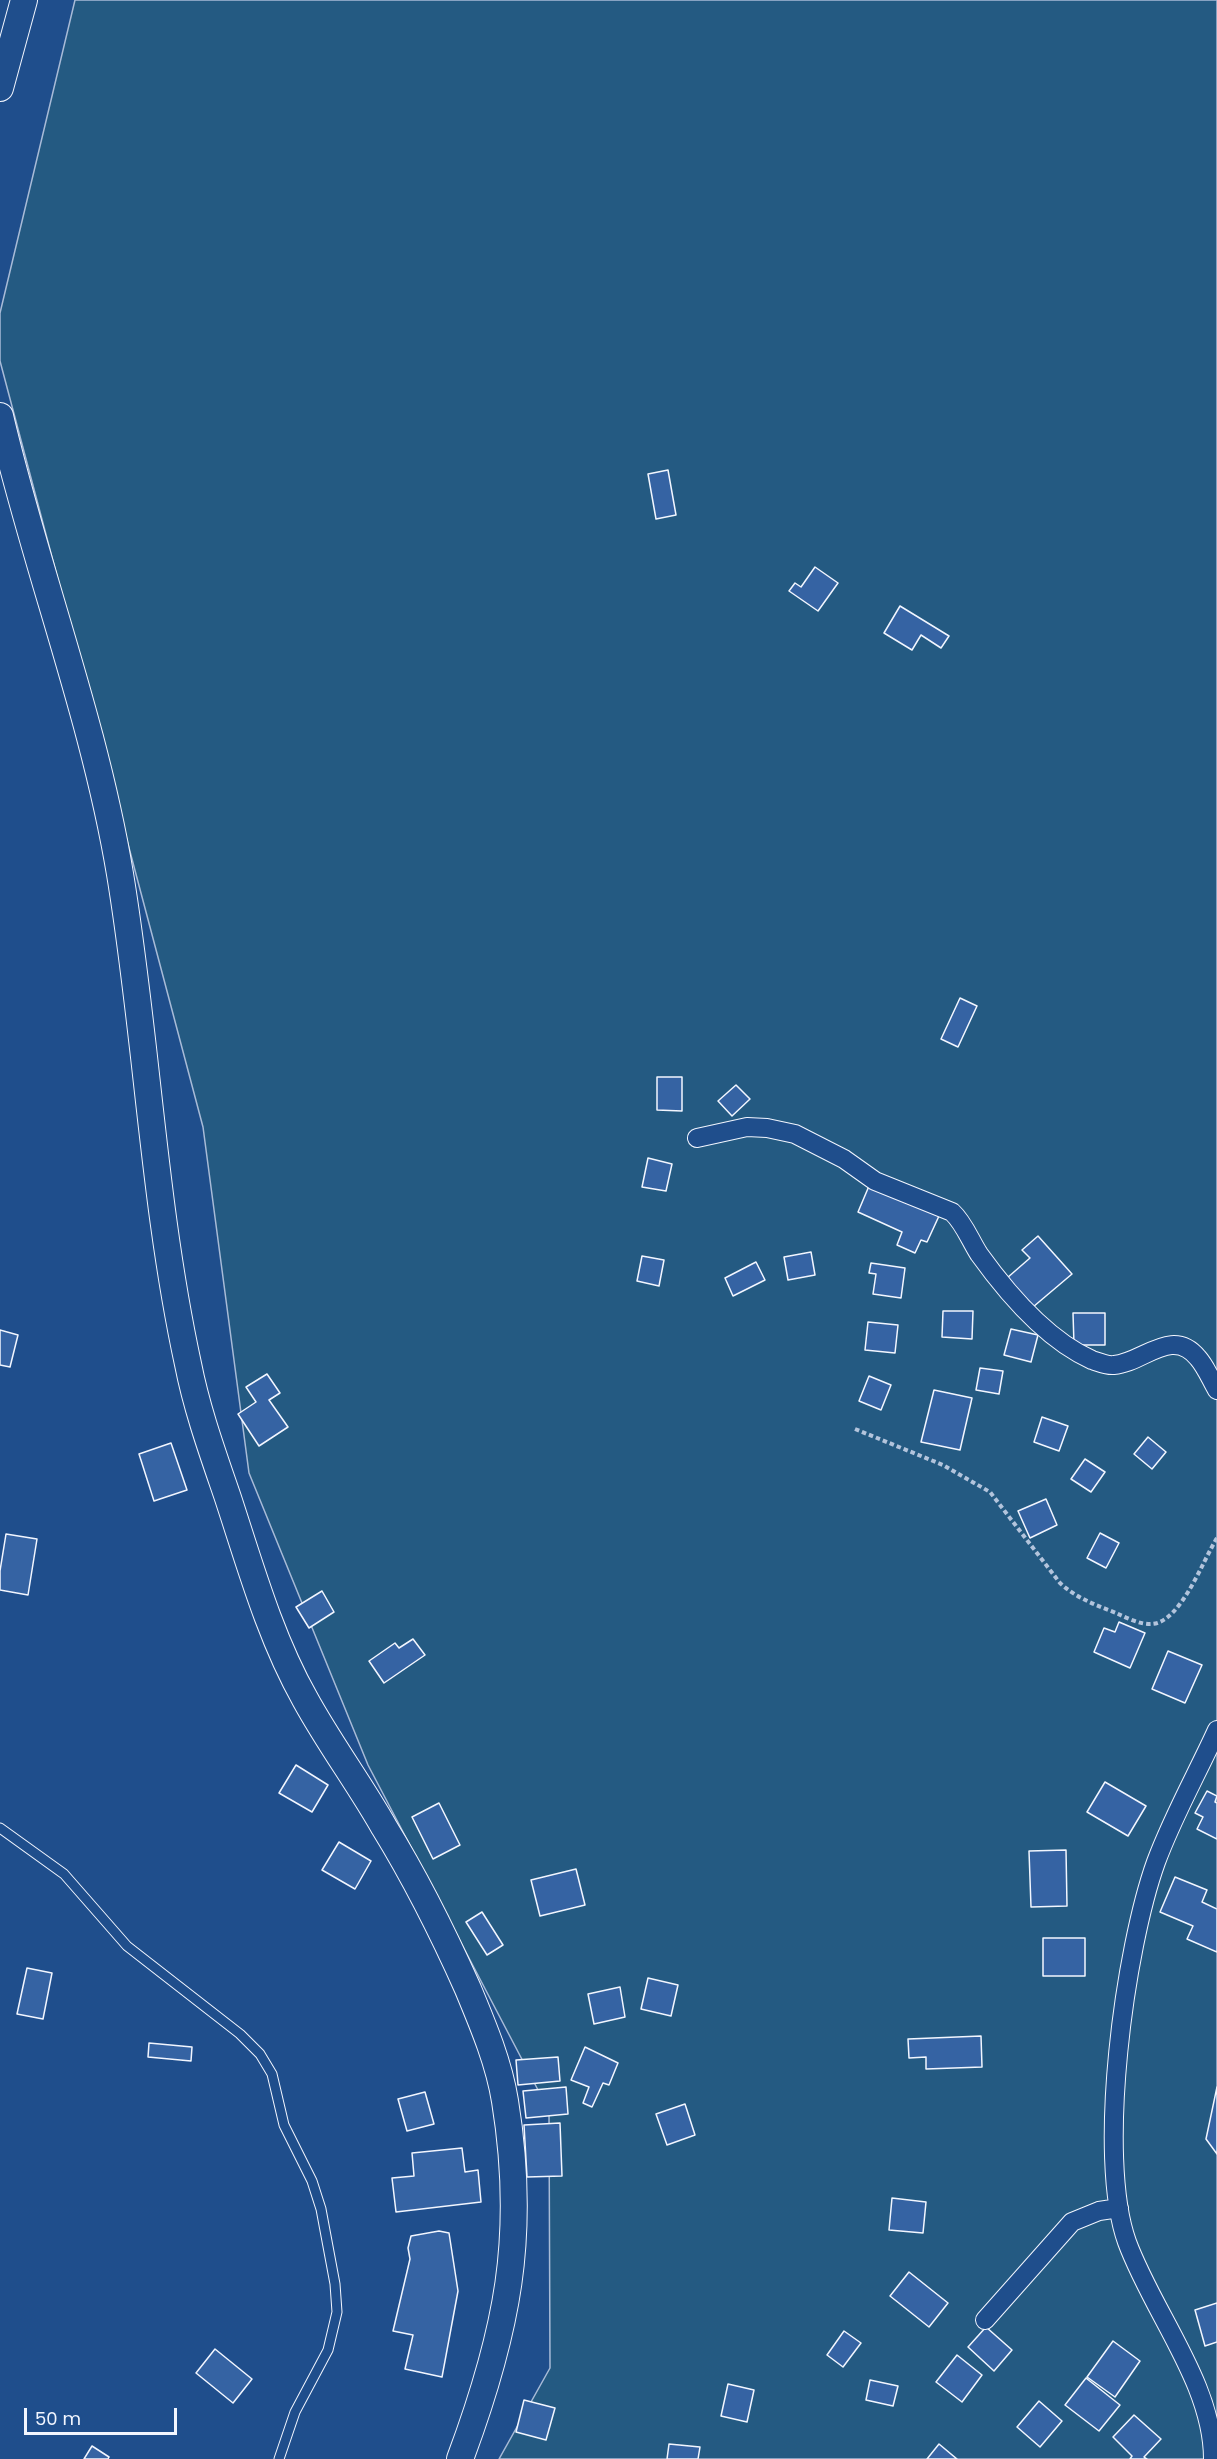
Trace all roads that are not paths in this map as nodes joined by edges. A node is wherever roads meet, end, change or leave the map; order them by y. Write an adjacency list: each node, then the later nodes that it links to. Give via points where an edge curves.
1 (24, 0): 2 (street)
2 (0, 88)
3 (0, 416): 11 (street, via 15,482 106,798 133,959 165,1235 186,1358 201,1414 255,1578 296,1682 382,1822 446,1940 489,2042 505,2096 515,2200 514,2251 504,2319 488,2382)
4 (697, 1138): 5 (street, via 747,1127 767,1128 795,1134 818,1145 875,1181 952,1212 1013,1295 1073,1351 1114,1365 1172,1344 1187,1348 1198,1358)
5 (1217, 1390)
6 (1217, 1730): 8 (street, via 1160,1853 1142,1914 1122,2026 1116,2087 1115,2173)
7 (0, 1828): 10 (lane, via 64,1874 127,1946 240,2034 260,2054 272,2074 284,2125 312,2181 321,2209 337,2312 328,2350 295,2412)
8 (1119, 2208): 9 (street, via 1072,2222); 12 (street, via 1139,2273 1205,2403)
9 (985, 2320)
10 (279, 2459)
11 (460, 2459)
12 (1213, 2459)

